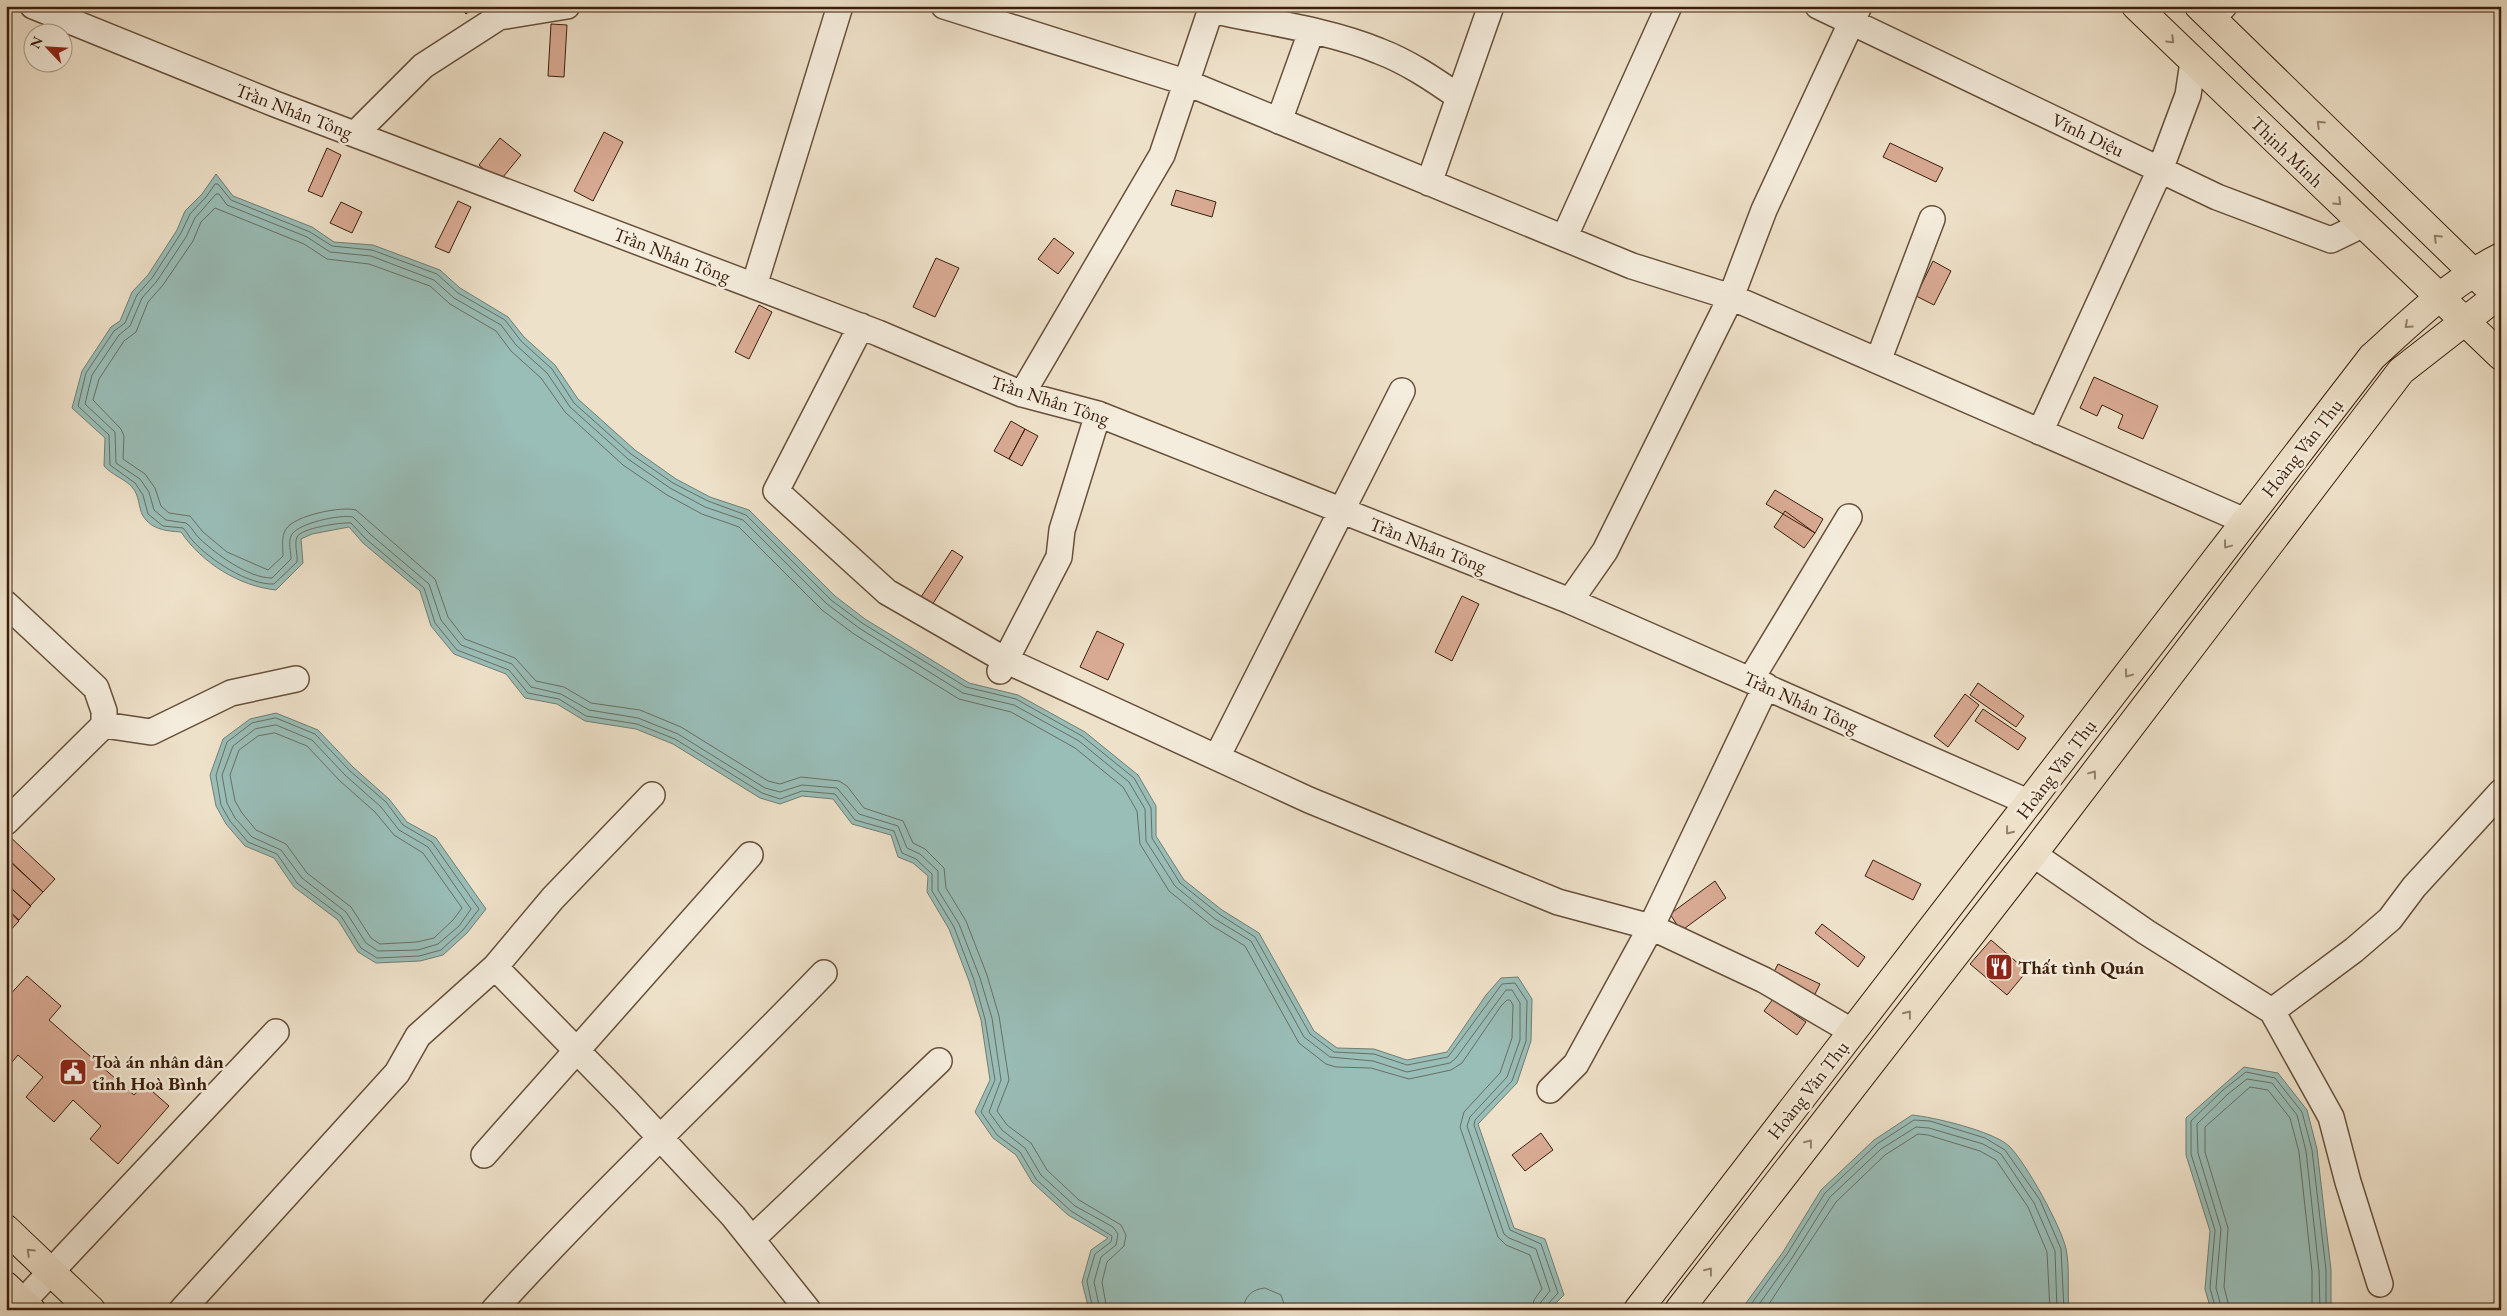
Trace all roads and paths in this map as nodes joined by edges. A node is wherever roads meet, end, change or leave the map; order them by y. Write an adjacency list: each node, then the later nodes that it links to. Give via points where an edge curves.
1 (34, 6): 17 (street, Trần Nhân Tông)
2 (567, 6): 17 (street, via 498,17 423,66)
3 (840, 6): 25 (street)
4 (944, 6): 14 (street)
5 (1491, 6): 15 (street)
6 (1669, 6): 22 (street)
7 (1818, 6): 11 (street, Vĩnh Diệu)
8 (2136, 6): 13 (main road, Thịnh Minh, one-way to 13)
9 (1212, 8): 12 (street); 14 (street)
10 (2212, 10): 24 (main road, one-way to 10)
11 (1855, 14): 18 (street, Vĩnh Diệu); 27 (street, via 1764,210)
12 (1311, 32): 15 (street, via 1378,50); 16 (street)
13 (2193, 62): 18 (street, via 2186,102); 21 (main road, Thịnh Minh, one-way to 21)
14 (1186, 82): 16 (street); 34 (street, via 1162,155)
15 (1459, 96): 19 (street)
16 (1279, 121): 19 (street)
17 (355, 134): 25 (street, Trần Nhân Tông)
18 (2160, 170): 21 (street, Vĩnh Diệu, via 2217,197 2331,240); 36 (street)
19 (1429, 183): 22 (street)
20 (1932, 219): 32 (street)
21 (2362, 225): 28 (main road, Thịnh Minh)
22 (1564, 238): 27 (street, via 1632,266)
23 (2501, 257): 24 (main road, Hoàng Văn Thụ)
24 (2472, 272): 26 (main road); 28 (main road, Hoàng Văn Thụ)
25 (754, 286): 30 (street, Trần Nhân Tông)
26 (2499, 296): 29 (main road, Hoàng Văn Thụ)
27 (1731, 297): 32 (street); 40 (street, via 1605,551)
28 (2439, 297): 29 (main road, Thịnh Minh); 39 (main road, Hoàng Văn Thụ, one-way to 39, via 2372,357)
29 (2463, 321): 31 (main road, Thịnh Minh); 50 (main road, Hoàng Văn Thụ, one-way to 29, via 2401,371)
30 (861, 326): 34 (street, Trần Nhân Tông); 42 (street, via 776,491 887,592)
31 (2501, 356)
32 (1878, 361): 36 (street)
33 (1402, 391): 37 (street)
34 (1022, 394): 35 (street, Trần Nhân Tông)
35 (1098, 414): 37 (street, Trần Nhân Tông); 42 (street, via 1062,530 1059,556)
36 (2040, 432): 39 (street)
37 (1343, 512): 40 (street, Trần Nhân Tông); 46 (street)
38 (1849, 517): 44 (street)
39 (2245, 521): 49 (main road, Hoàng Văn Thụ, one-way to 49)
40 (1570, 601): 44 (street, Trần Nhân Tông)
41 (6, 604): 45 (street, via 96,688 104,712)
42 (1002, 666): 46 (street)
43 (296, 679): 45 (street, via 231,693 150,732)
44 (1758, 683): 49 (street, Trần Nhân Tông); 54 (street)
45 (104, 725): 51 (street)
46 (1217, 757): 54 (street, via 1309,800 1558,902)
47 (2501, 792): 57 (street, via 2414,887 2390,919)
48 (652, 795): 55 (street, via 553,898)
49 (2036, 796): 50 (main road); 59 (main road, Hoàng Văn Thụ, one-way to 59)
50 (2067, 808): 52 (main road, Hoàng Văn Thụ)
51 (9, 812)
52 (2033, 854): 57 (street, via 2146,932); 66 (main road, Hoàng Văn Thụ, one-way to 52)
53 (750, 855): 60 (street)
54 (1651, 927): 59 (street, via 1764,980); 62 (street, via 1576,1064)
55 (495, 967): 60 (street); 73 (street, via 418,1036 391,1080)
56 (824, 973): 63 (street)
57 (2272, 1011): 70 (street, via 2331,1117)
58 (276, 1032): 69 (street)
59 (1853, 1032): 65 (main road, Hoàng Văn Thụ)
60 (577, 1050): 63 (street); 64 (street)
61 (939, 1062): 68 (street)
62 (1550, 1090)
63 (660, 1137): 68 (street); 74 (street)
64 (484, 1155)
65 (1740, 1179): 66 (main road); 76 (main road, Hoàng Văn Thụ)
66 (1765, 1199): 77 (main road, Hoàng Văn Thụ, one-way to 66)
67 (6, 1230): 69 (main road, one-way to 67)
68 (752, 1239): 75 (street)
69 (51, 1272): 71 (street); 72 (main road)
70 (2380, 1284)
71 (19, 1302)
72 (91, 1310)
73 (182, 1310)
74 (494, 1310)
75 (808, 1310)
76 (1638, 1310)
77 (1679, 1310)

